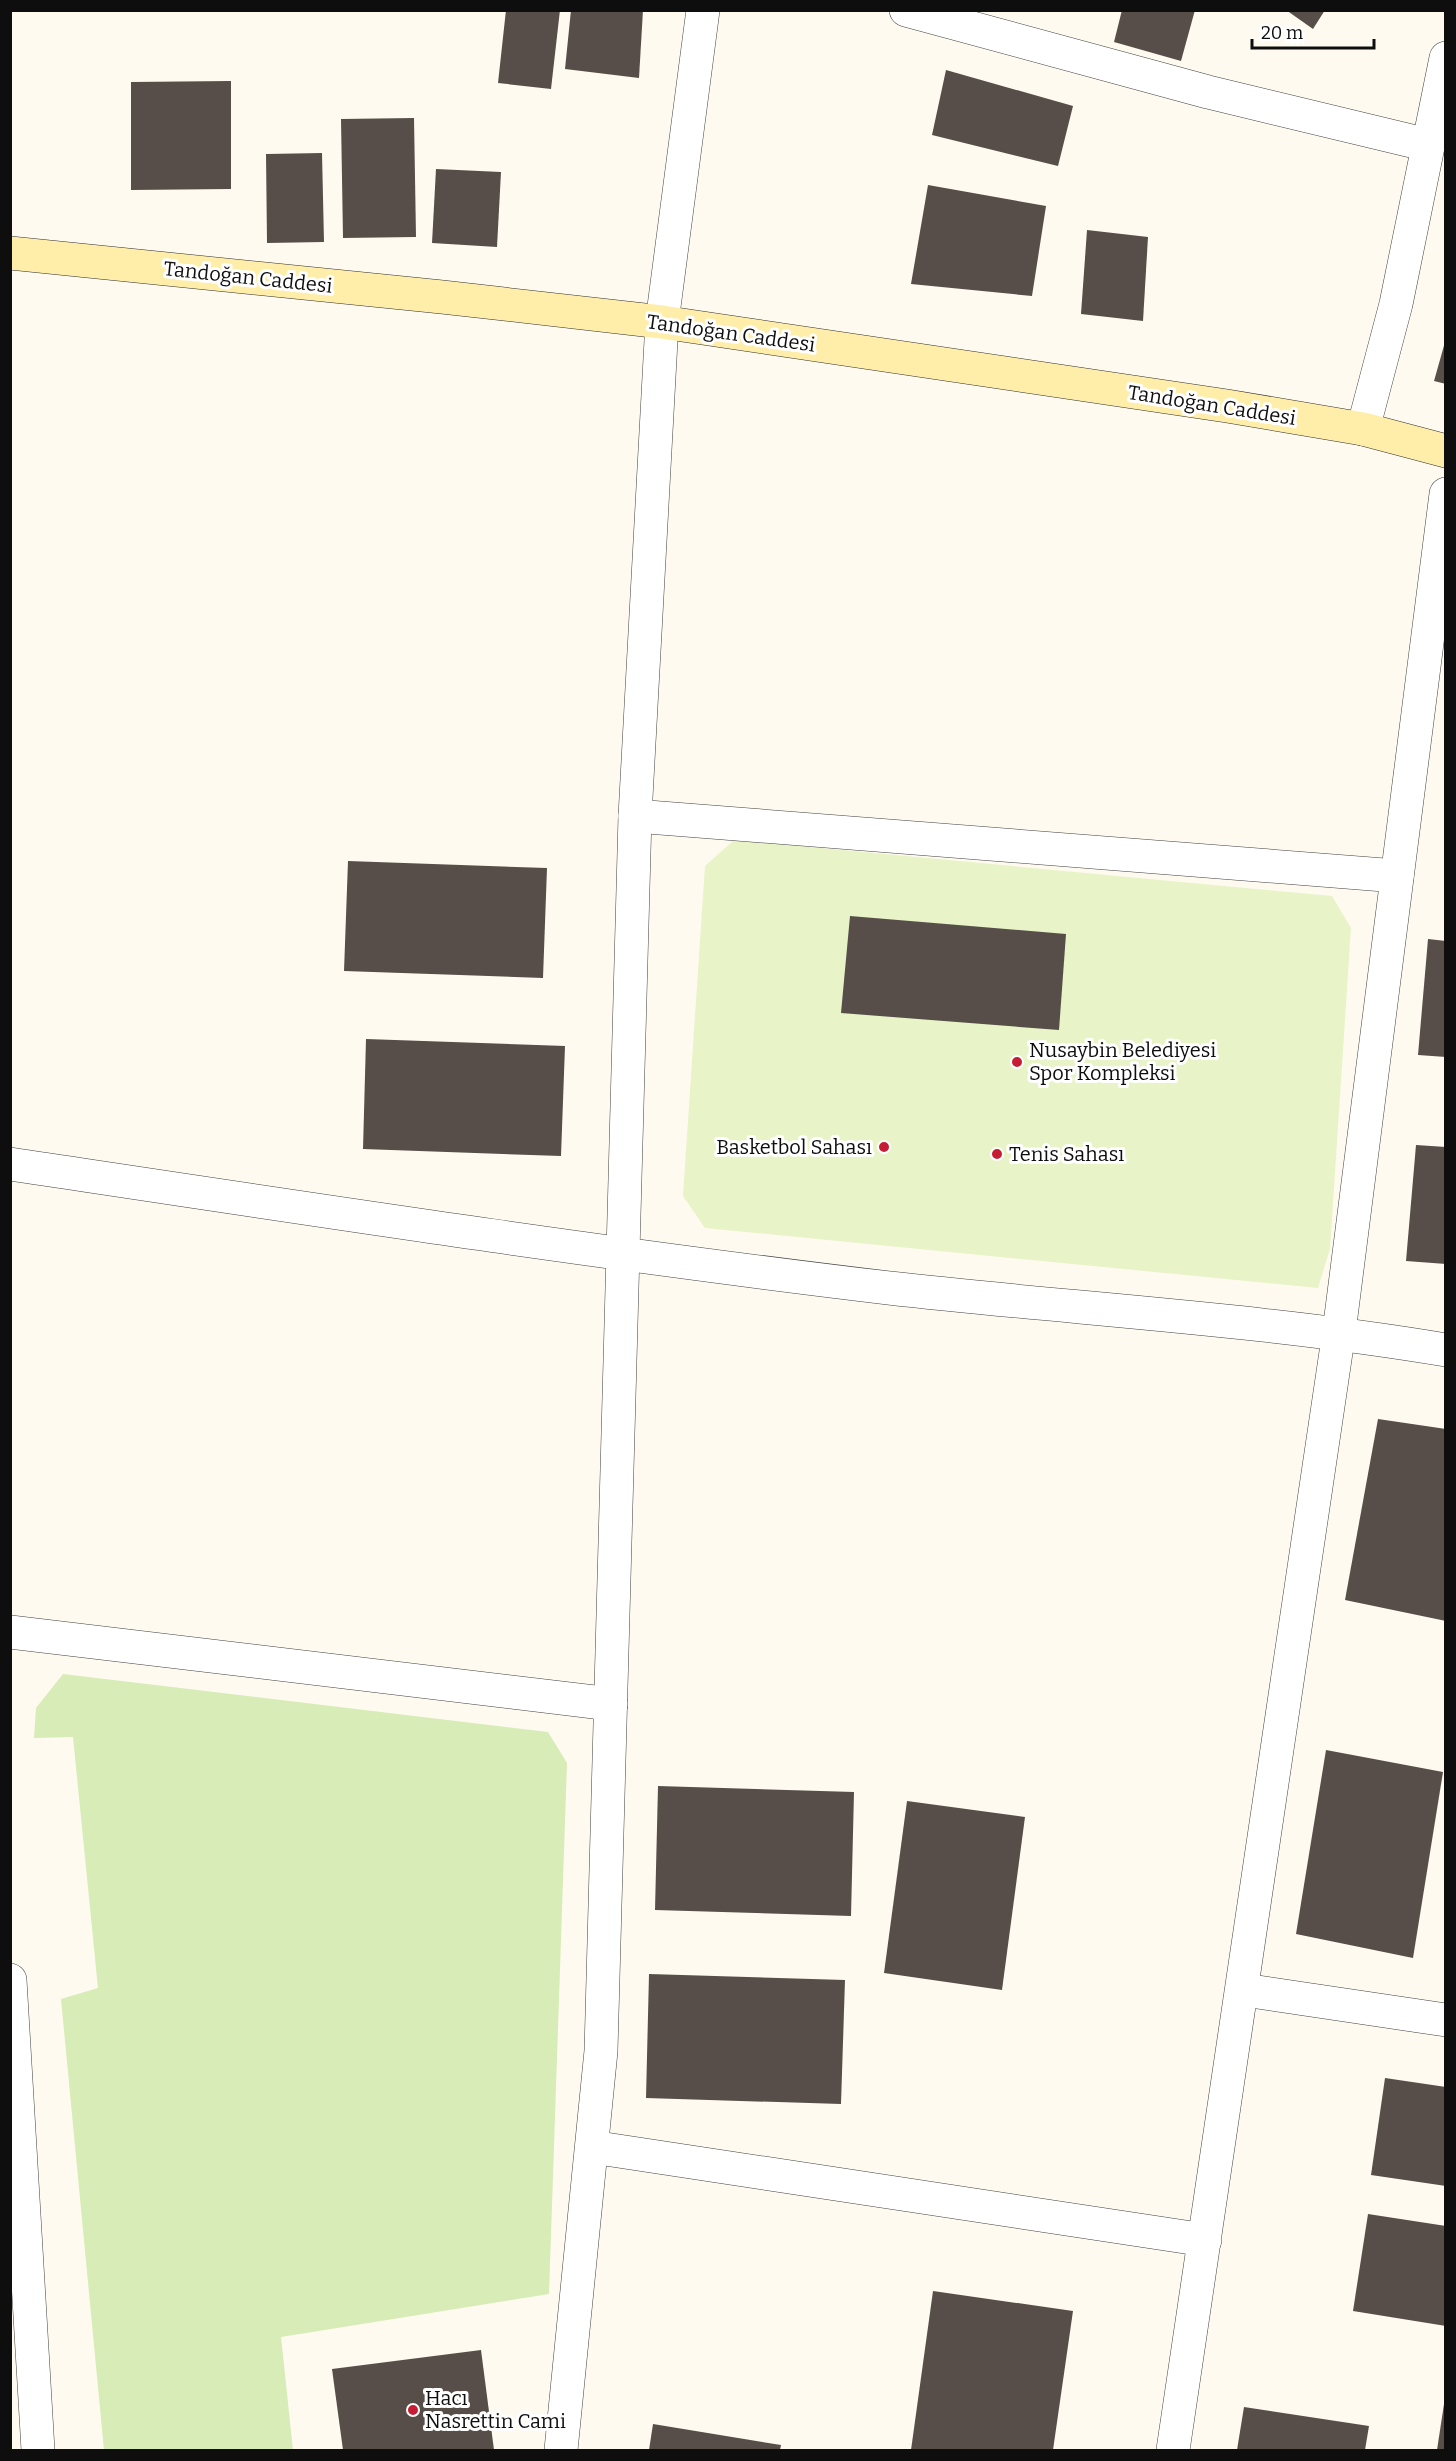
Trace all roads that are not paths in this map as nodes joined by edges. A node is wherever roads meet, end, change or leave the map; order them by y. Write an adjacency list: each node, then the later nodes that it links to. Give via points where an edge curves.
1 (703, 10): 6 (street)
2 (906, 10): 4 (street, via 1208,92)
3 (1446, 58): 4 (street)
4 (1428, 145): 7 (street, via 1396,304)
5 (10, 253): 6 (street, Tandoğan Caddesi)
6 (662, 322): 7 (street, Tandoğan Caddesi); 10 (street)
7 (1363, 429): 8 (street, Tandoğan Caddesi)
8 (1446, 451)
9 (1446, 494): 11 (street)
10 (635, 816): 11 (street); 13 (street)
11 (1397, 876): 14 (street)
12 (10, 1164): 13 (street)
13 (623, 1255): 14 (street, via 894,1288); 17 (street)
14 (1339, 1332): 15 (street); 19 (street)
15 (1446, 1350)
16 (10, 1632): 17 (street)
17 (611, 1704): 21 (street, via 601,2050)
18 (10, 1980): 23 (street)
19 (1244, 1990): 20 (street); 22 (street)
20 (1446, 2020)
21 (592, 2147): 22 (street); 24 (street)
22 (1205, 2240): 25 (street)
23 (38, 2451)
24 (561, 2451)
25 (1173, 2451)

